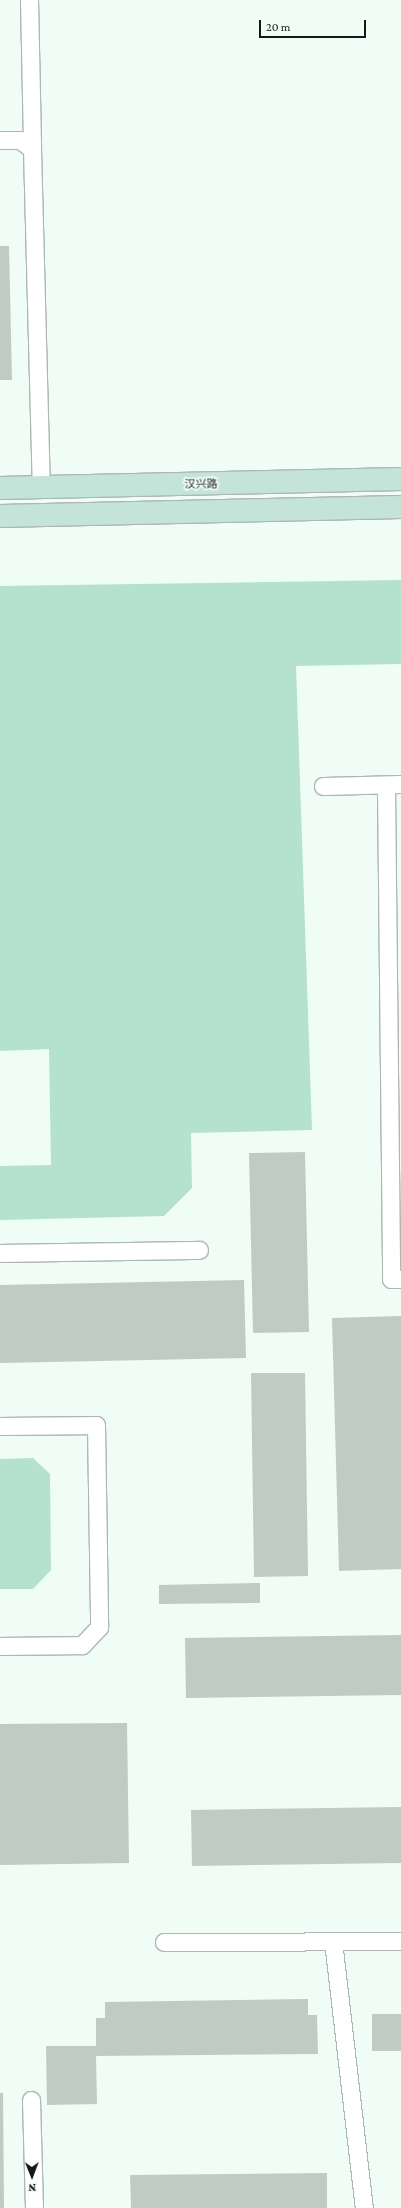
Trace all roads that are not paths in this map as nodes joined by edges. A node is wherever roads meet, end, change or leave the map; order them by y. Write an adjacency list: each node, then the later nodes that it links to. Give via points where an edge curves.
1 (29, 0): 3 (lane)
2 (0, 140): 3 (lane, via 20,140)
3 (32, 149): 6 (lane)
4 (401, 479): 6 (street, 汉兴路)
5 (0, 488): 6 (street, 汉兴路)
6 (41, 488)
7 (401, 507): 8 (street)
8 (0, 516)
9 (393, 784): 10 (lane); 13 (lane, via 391,1279)
10 (323, 786)
11 (199, 1250): 12 (lane)
12 (0, 1253)
13 (401, 1279)
14 (0, 1426): 15 (lane, via 96,1425 99,1627 82,1645)
15 (0, 1646)
16 (333, 1941): 17 (lane); 18 (lane); 21 (lane, via 355,2154)
17 (401, 1941)
18 (164, 1942)
19 (31, 2100): 20 (lane)
20 (34, 2208)
21 (364, 2208)

